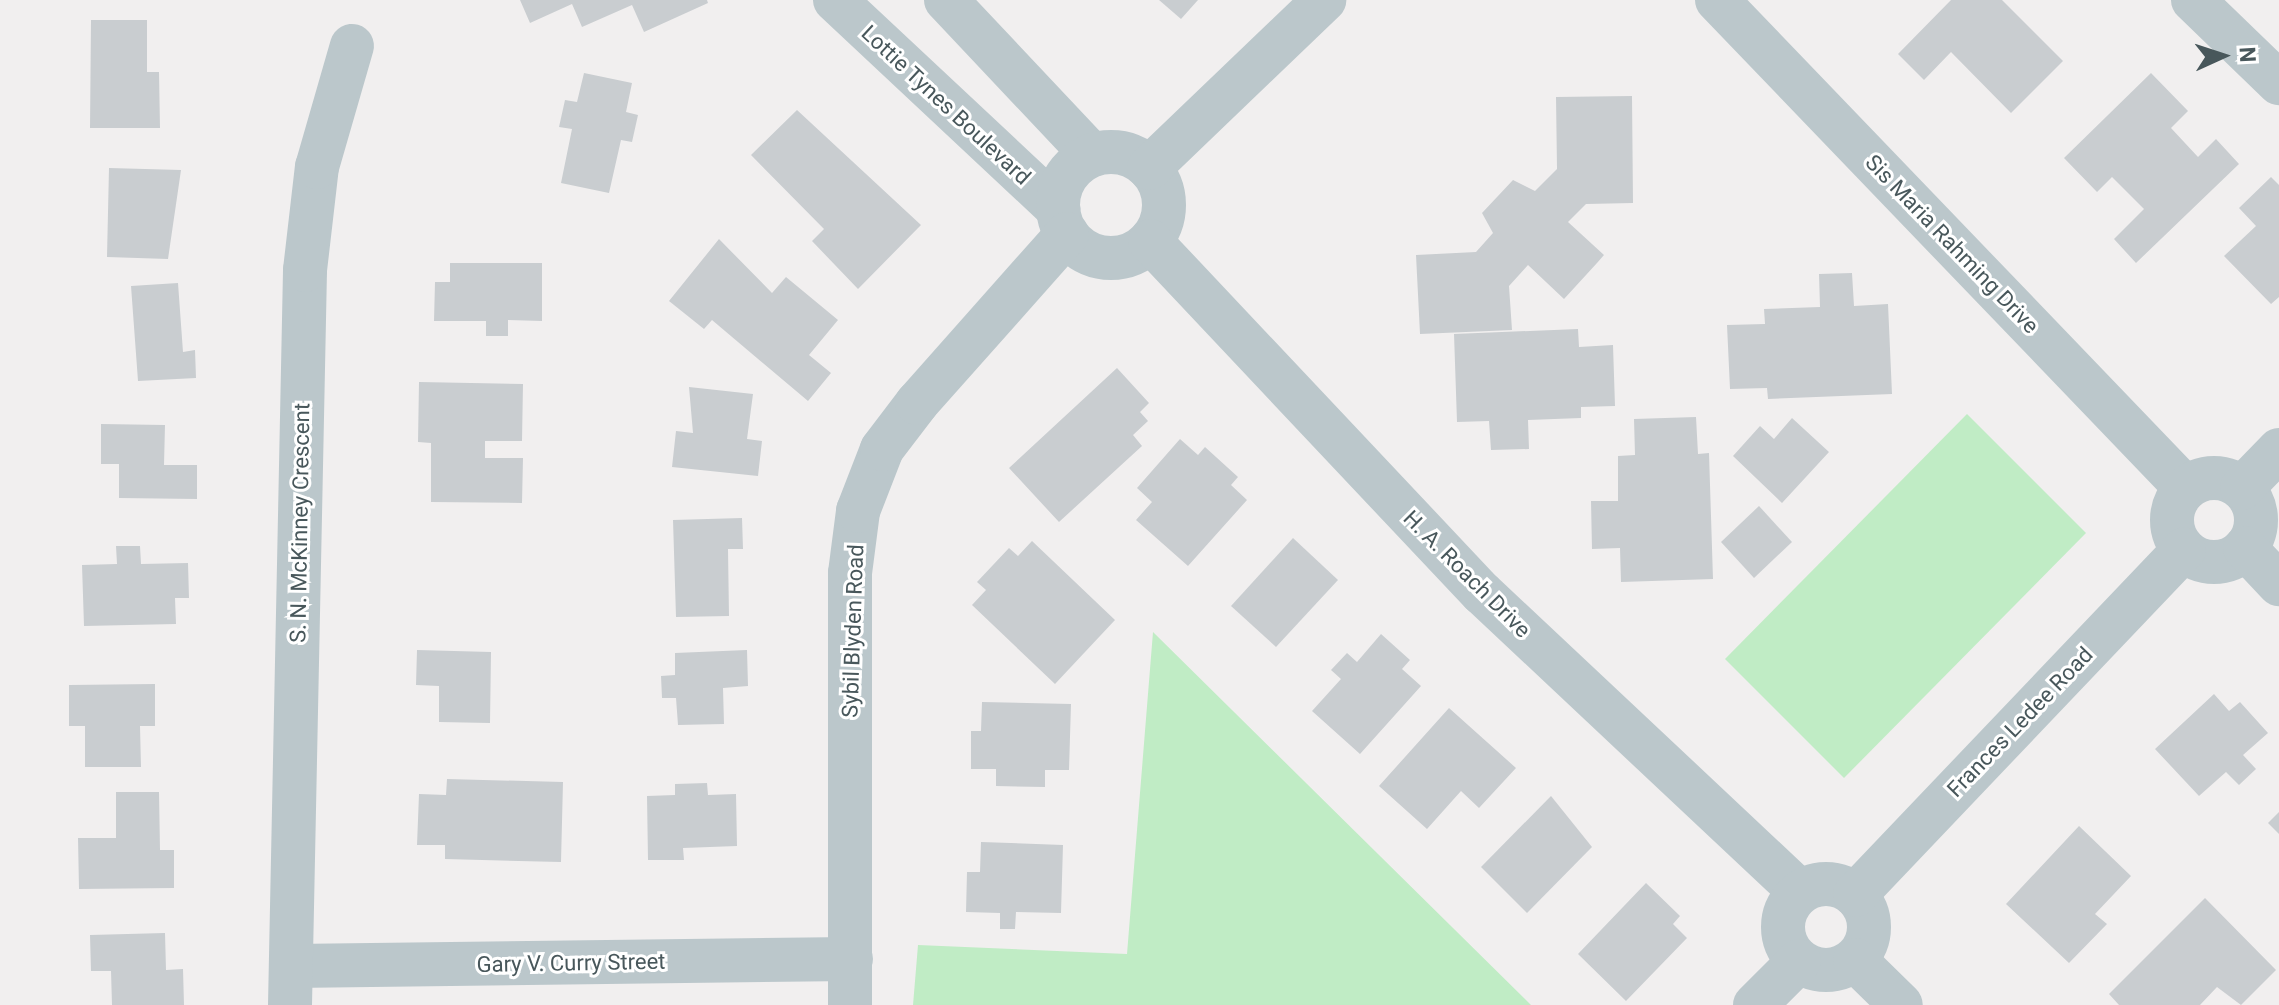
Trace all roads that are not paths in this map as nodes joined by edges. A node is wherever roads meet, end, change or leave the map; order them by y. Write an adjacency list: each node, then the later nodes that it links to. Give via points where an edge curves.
1 (835, 0): 10 (street, Lottie Tynes Boulevard)
2 (946, 0): 8 (street)
3 (1324, 0): 9 (street)
4 (1717, 0): 13 (street, Sis Maria Rahming Drive)
5 (2193, 0): 7 (street)
6 (352, 46): 23 (street, S. N. McKinney Crescent, via 317,167 305,270)
7 (2279, 83)
8 (1092, 155): 9 (street, via 1122,153); 10 (street, via 1073,168)
9 (1149, 168): 11 (street, via 1164,205)
10 (1062, 222): 11 (street, via 1106,259); 20 (street, Sybil Blyden Road, via 882,449 858,511 850,573)
11 (1150, 241): 18 (street, H. A. Roach Drive, via 1482,593)
12 (2279, 450): 14 (street)
13 (2186, 488): 14 (street, via 2215,477); 16 (street, via 2172,513)
14 (2242, 488): 15 (street, via 2256,518)
15 (2245, 548): 16 (street, via 2208,562); 17 (street)
16 (2184, 550): 19 (street, Frances Ledee Road)
17 (2279, 584)
18 (1800, 892): 19 (street, via 1828,884); 22 (street, via 1783,919)
19 (1855, 895): 21 (street, via 1869,920)
20 (851, 959): 23 (street, Gary V. Curry Street); 24 (street, Sybil Blyden Road)
21 (1855, 960): 22 (street, via 1827,970); 26 (street)
22 (1799, 961): 25 (street)
23 (291, 986)
24 (850, 1005)
25 (1755, 1005)
26 (1901, 1005)

